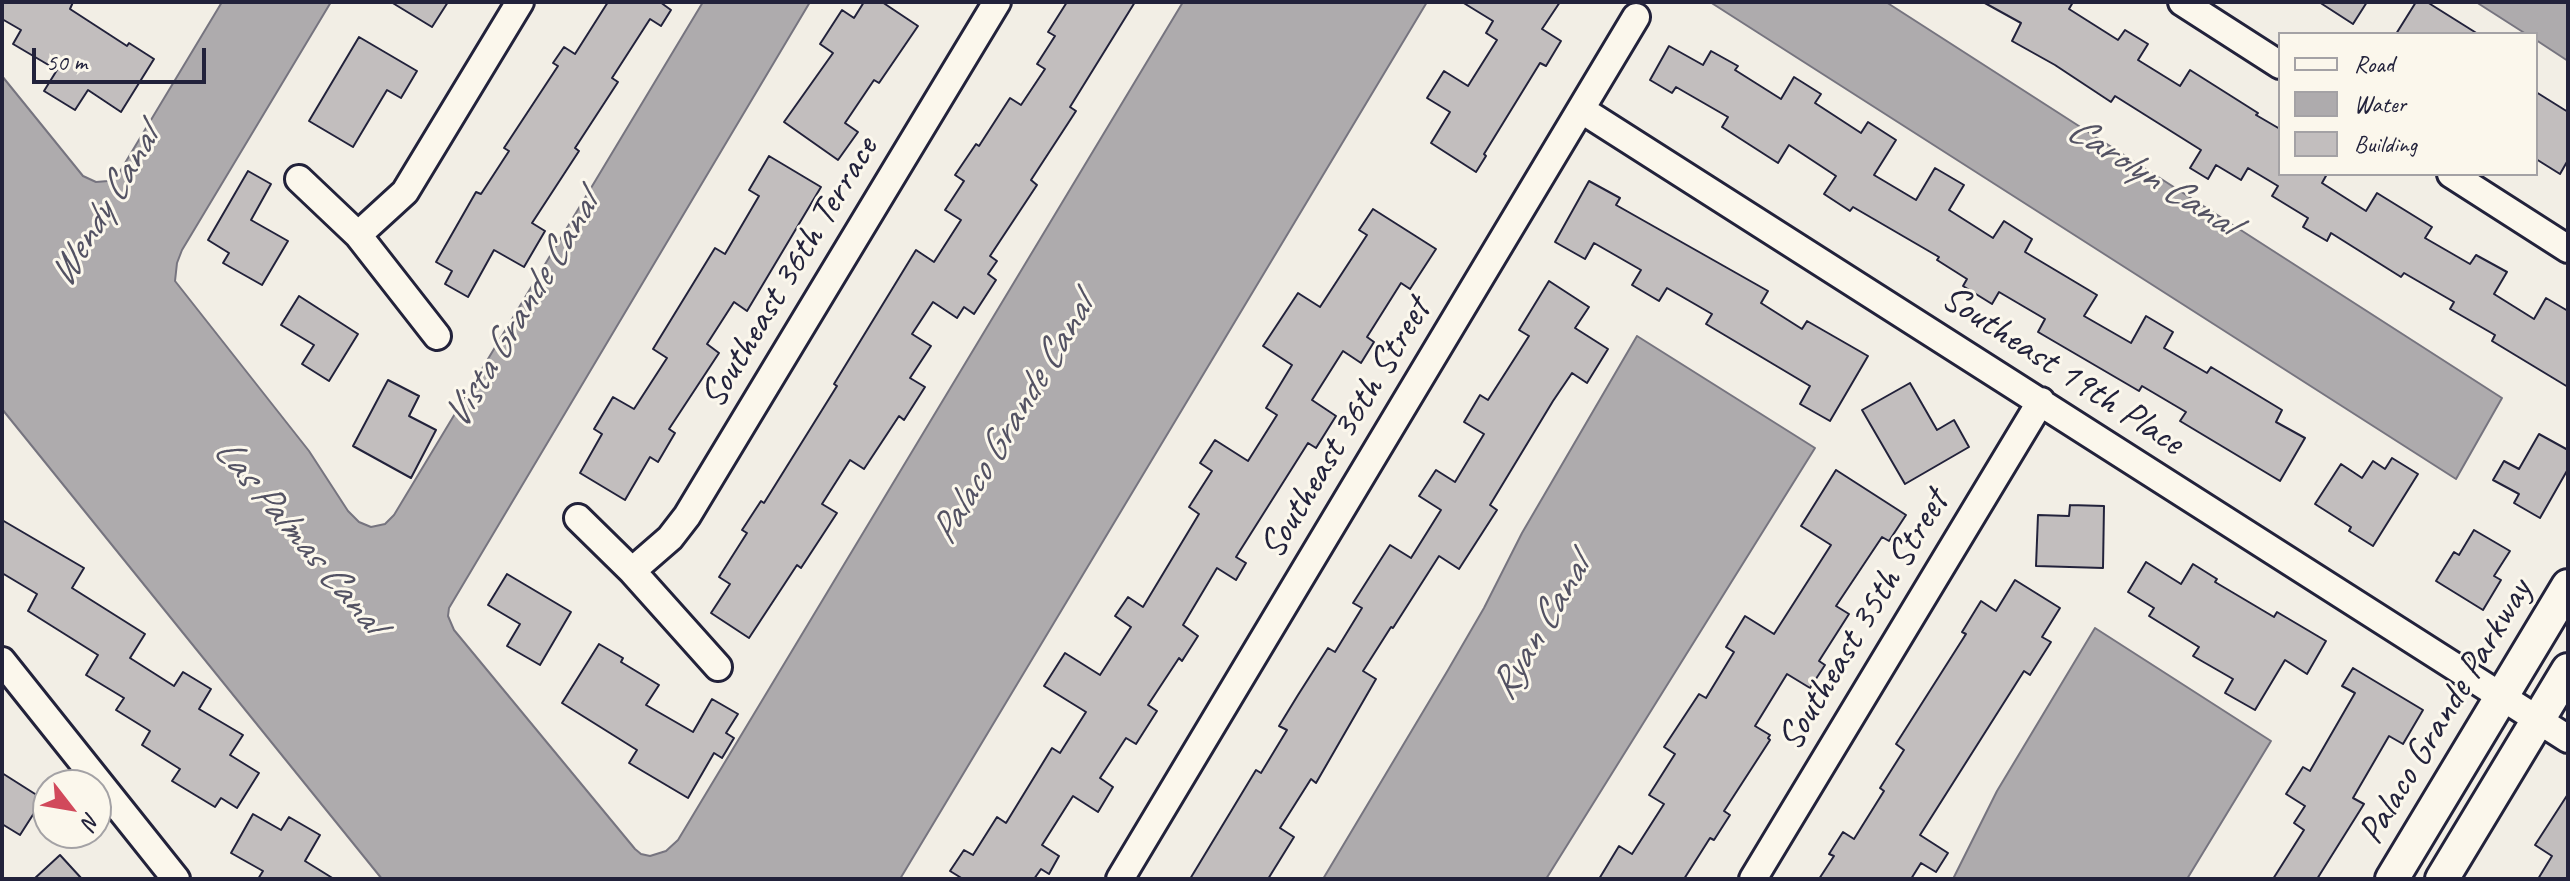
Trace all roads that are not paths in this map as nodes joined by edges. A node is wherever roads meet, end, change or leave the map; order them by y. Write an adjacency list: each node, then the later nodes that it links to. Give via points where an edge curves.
1 (520, 2): 9 (street, via 405,192)
2 (997, 2): 14 (street, Southeast 36th Terrace, via 687,516)
3 (2182, 2): 5 (street)
4 (1636, 17): 6 (street, Southeast 36th Street)
5 (2278, 64)
6 (1582, 110): 12 (street, Southeast 19th Place); 23 (street, Southeast 36th Street)
7 (2454, 176): 10 (street)
8 (299, 179): 9 (street)
9 (358, 235): 11 (street)
10 (2568, 249)
11 (437, 336)
12 (2041, 401): 19 (street, Southeast 19th Place); 24 (street, Southeast 35th Street)
13 (578, 518): 14 (street)
14 (632, 571): 17 (street)
15 (2568, 586): 19 (street, Palaco Grande Parkway)
16 (2, 661): 22 (street)
17 (718, 667)
18 (2568, 670): 20 (street)
19 (2502, 697): 20 (street, Southeast 19th Place); 25 (street, Palaco Grande Parkway)
20 (2538, 720): 21 (street); 26 (street)
21 (2568, 739)
22 (176, 879)
23 (1120, 879)
24 (1753, 879)
25 (2392, 879)
26 (2442, 879)

